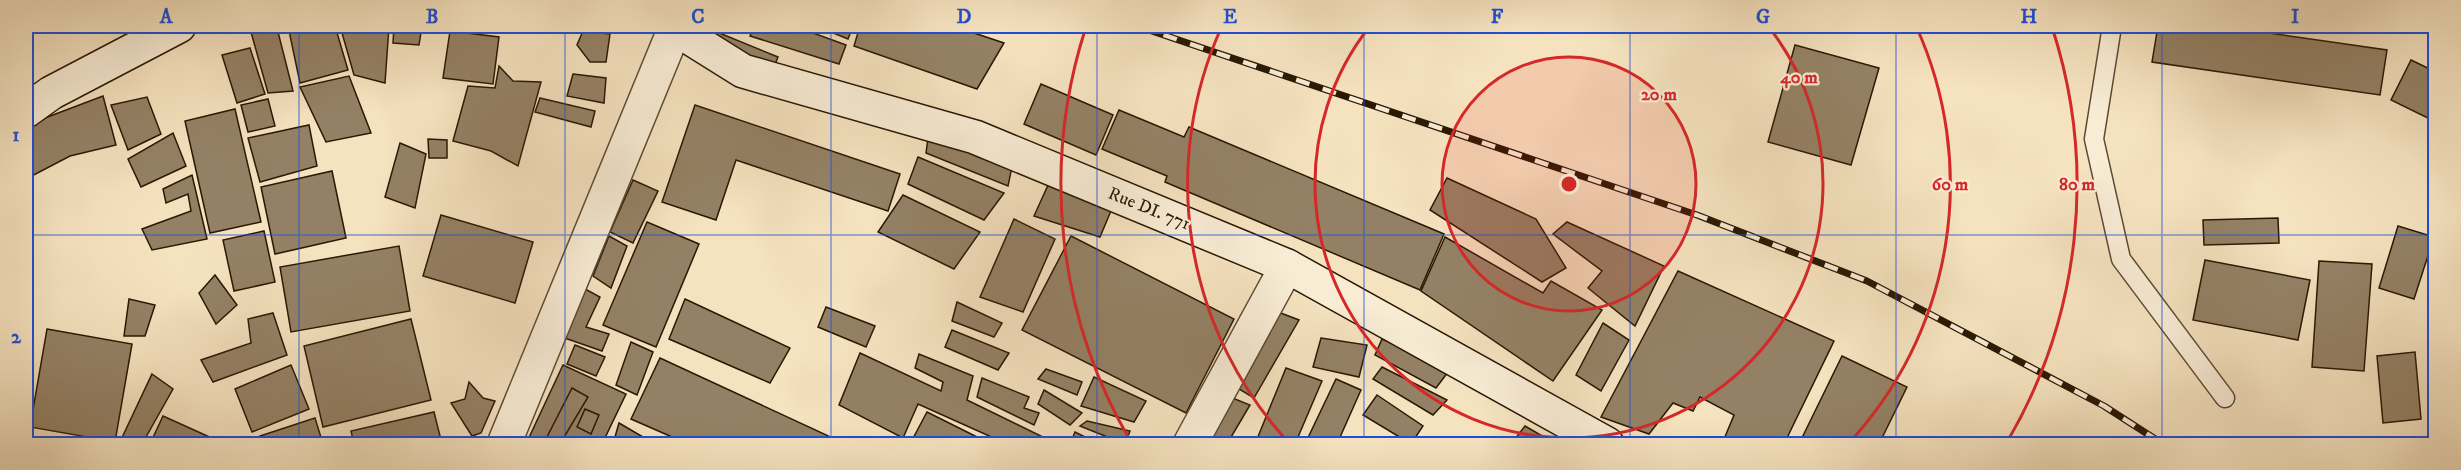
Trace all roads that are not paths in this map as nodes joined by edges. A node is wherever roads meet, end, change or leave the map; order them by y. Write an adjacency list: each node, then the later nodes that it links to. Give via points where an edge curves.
1 (179, 26): 4 (street, via 51,93)
2 (2112, 26): 6 (lane, via 2094,139 2121,259)
3 (673, 27): 5 (street, Rue DI. 771, via 743,71 975,137); 7 (street)
4 (26, 111)
5 (1287, 266): 8 (street); 9 (street, Rue DI. 771)
6 (2225, 398)
7 (504, 444)
8 (1190, 444)
9 (1607, 444)

